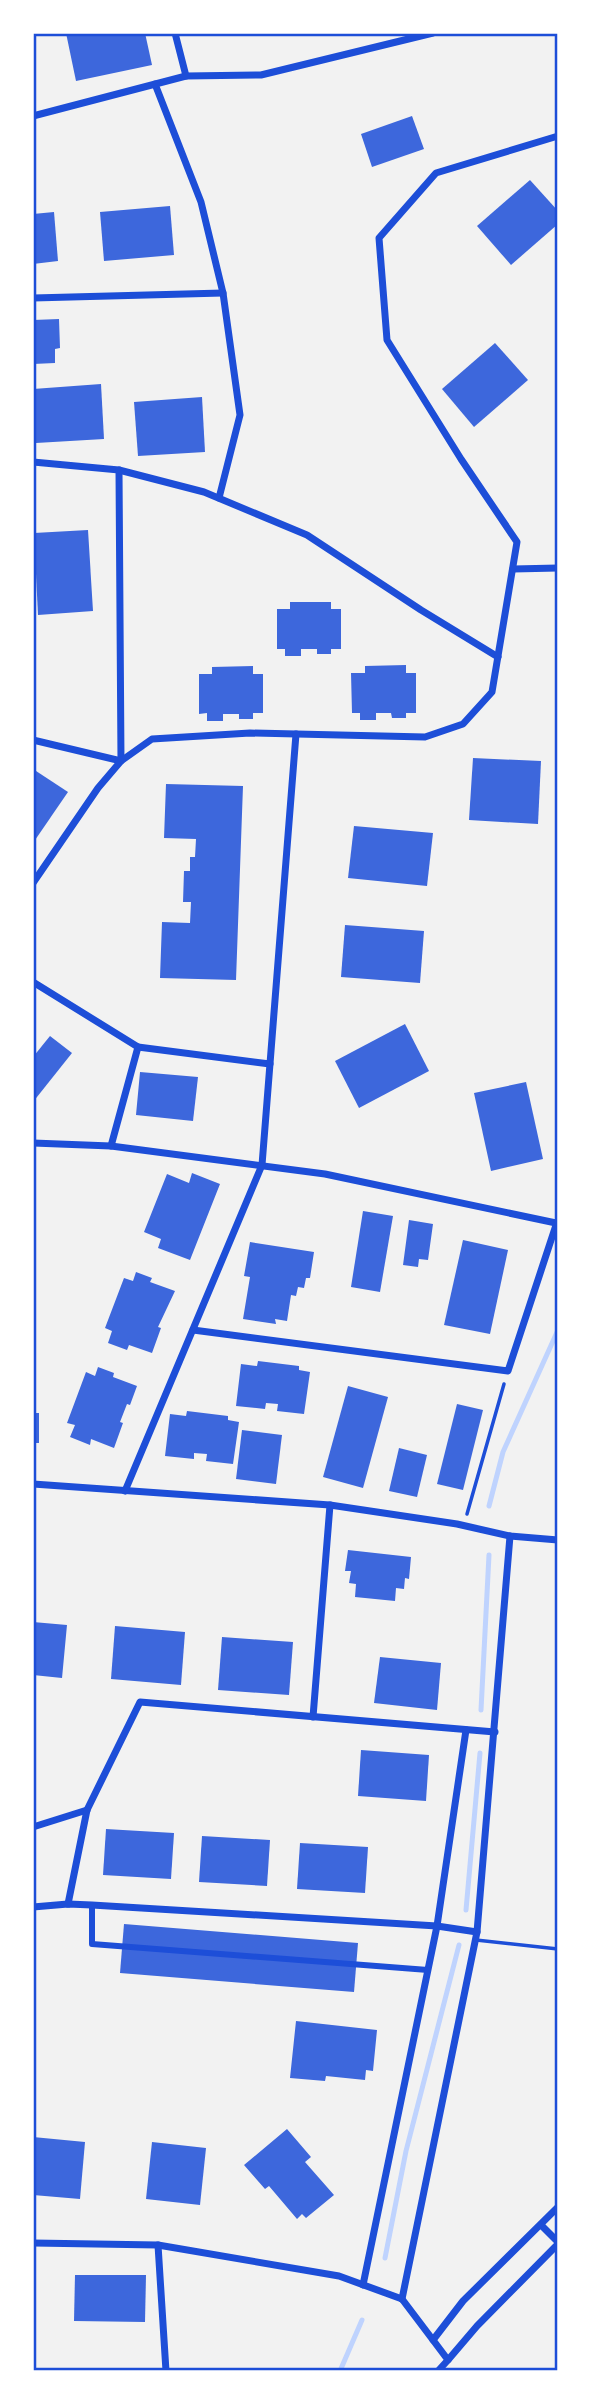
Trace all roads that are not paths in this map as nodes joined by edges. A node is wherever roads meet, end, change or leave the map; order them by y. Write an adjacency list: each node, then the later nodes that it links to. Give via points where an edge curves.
1 (174, 33): 3 (street)
2 (433, 33): 3 (street, via 261,75)
3 (186, 76): 4 (street)
4 (155, 84): 5 (street); 7 (street, via 201,202)
5 (33, 116)
6 (558, 136): 13 (street, via 436,173 379,238 387,340 517,542)
7 (223, 293): 8 (street); 11 (street, via 240,415)
8 (33, 298)
9 (33, 462): 10 (street)
10 (119, 470): 11 (street); 17 (street)
11 (219, 498): 14 (street, via 307,535)
12 (558, 568): 13 (street)
13 (513, 569): 14 (street)
14 (498, 657): 15 (street, via 492,692 463,724 425,737)
15 (296, 734): 17 (street, via 152,739); 21 (street)
16 (33, 740): 17 (street)
17 (121, 761): 18 (street)
18 (33, 883)
19 (33, 982): 20 (street)
20 (138, 1047): 21 (street); 23 (street)
21 (270, 1064): 24 (street)
22 (33, 1143): 23 (street)
23 (111, 1146): 24 (street)
24 (262, 1166): 25 (street, via 347,1178); 26 (street)
25 (557, 1222): 26 (street, via 508,1371)
26 (193, 1330): 28 (street)
27 (33, 1484): 28 (street)
28 (125, 1491): 29 (street)
29 (330, 1505): 30 (street); 32 (street)
30 (510, 1536): 31 (street); 34 (street)
31 (558, 1540)
32 (313, 1717): 33 (street); 35 (street, via 140,1702)
33 (466, 1730): 34 (street); 40 (street)
34 (495, 1732): 41 (street)
35 (87, 1810): 36 (street); 37 (street)
36 (33, 1826)
37 (68, 1904): 38 (street); 39 (street)
38 (92, 1905): 40 (street); 43 (street, via 92,1944)
39 (33, 1907)
40 (437, 1926): 41 (street); 43 (street)
41 (476, 1936): 42 (lane); 50 (street)
42 (558, 1949)
43 (428, 1970): 49 (street)
44 (558, 2207): 45 (street)
45 (541, 2225): 47 (street); 51 (street, via 463,2301)
46 (33, 2243): 48 (street)
47 (558, 2243): 52 (street)
48 (158, 2245): 49 (street, via 339,2276); 53 (street)
49 (363, 2285): 50 (street)
50 (402, 2299): 51 (street)
51 (433, 2340): 52 (street)
52 (448, 2360): 54 (street)
53 (166, 2371)
54 (438, 2371)

